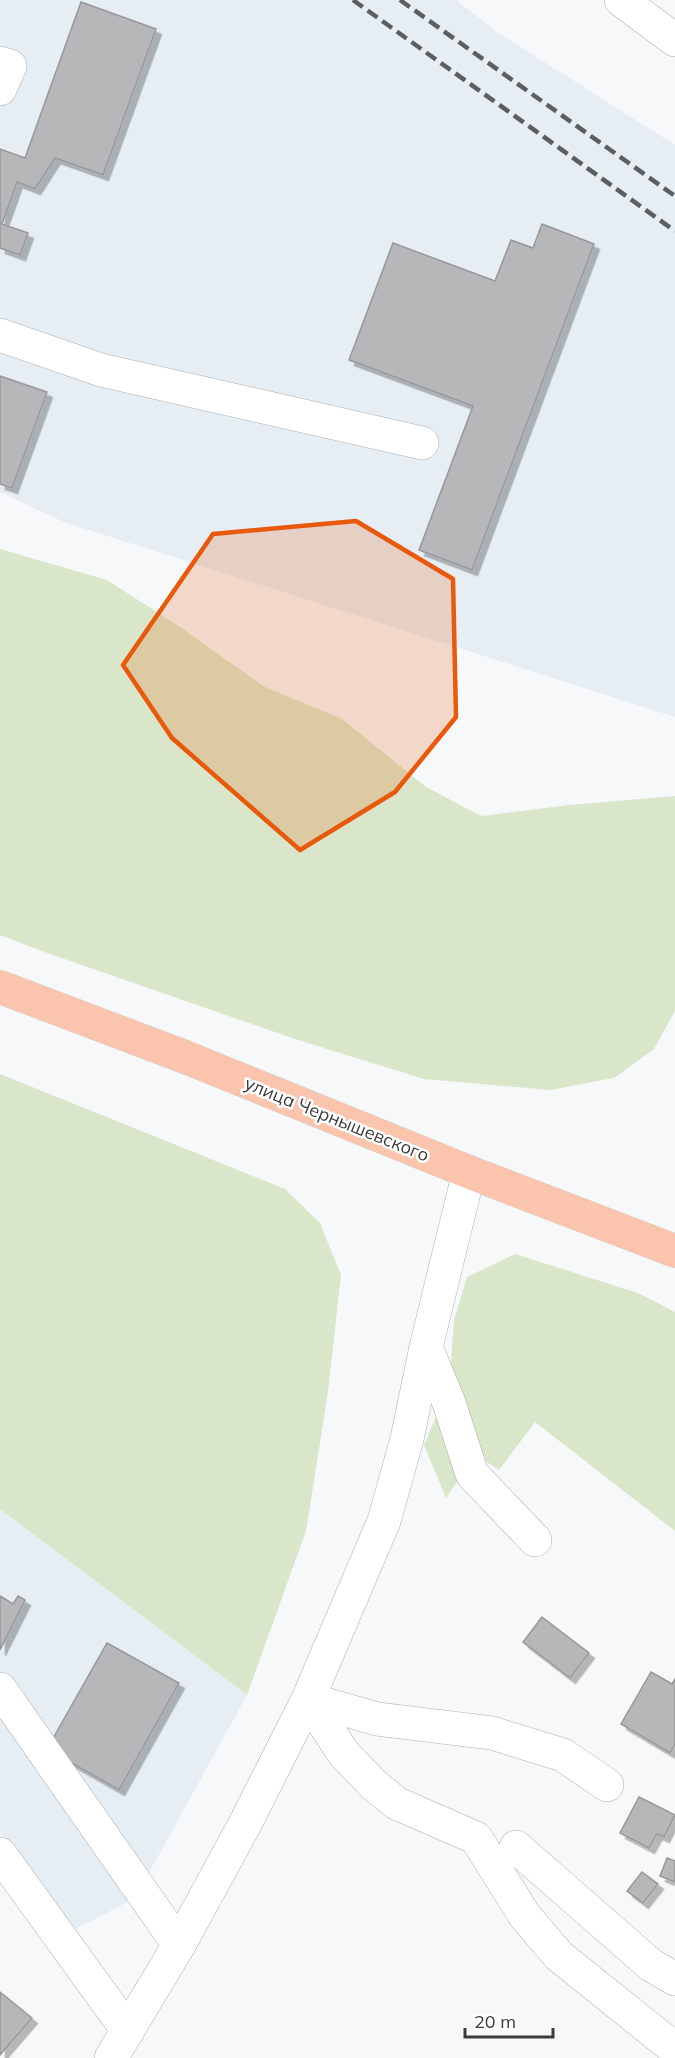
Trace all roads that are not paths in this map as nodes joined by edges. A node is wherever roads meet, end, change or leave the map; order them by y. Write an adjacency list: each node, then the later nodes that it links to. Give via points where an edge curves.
1 (621, 0): 2 (street)
2 (675, 40)
3 (0, 63): 4 (street, via 10,66)
4 (0, 89)
5 (0, 335): 6 (street, via 101,370)
6 (422, 443)
7 (0, 987): 8 (main road, улица Чернышевского)
8 (469, 1172): 9 (main road, улица Чернышевского); 10 (street)
9 (674, 1248)
10 (426, 1347): 11 (street, via 472,1474); 13 (street, via 407,1440 384,1521)
11 (535, 1540)
12 (0, 1689): 17 (street)
13 (308, 1699): 14 (street, via 377,1719 492,1733 564,1755); 17 (street); 20 (street, via 344,1754 374,1784 396,1803 476,1838 525,1916 559,1956)
14 (607, 1785)
15 (516, 1847): 18 (street, via 651,1965)
16 (0, 1854): 19 (street)
17 (179, 1945): 19 (street)
18 (675, 1979)
19 (128, 2031): 21 (street)
20 (675, 2049)
21 (111, 2058)

